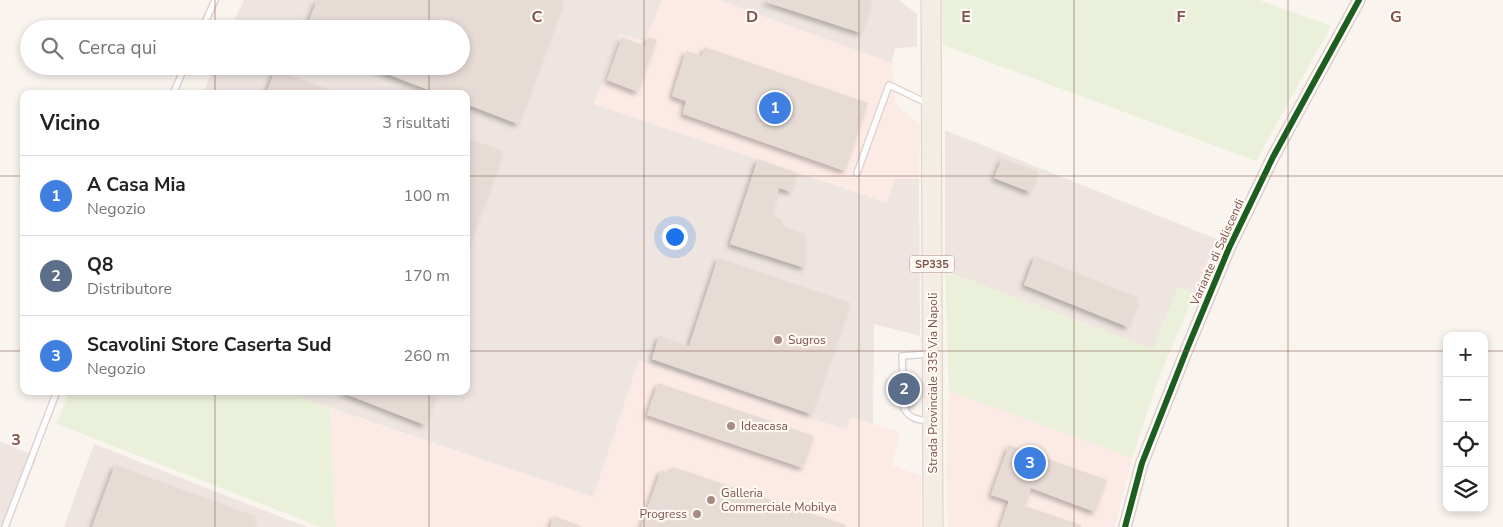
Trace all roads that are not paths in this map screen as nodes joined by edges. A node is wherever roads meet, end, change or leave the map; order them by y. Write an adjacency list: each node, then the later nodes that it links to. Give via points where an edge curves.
1 (215, 0): 4 (lane)
2 (931, 0): 7 (main road, Strada Provinciale 335 Via Napoli / SP335)
3 (1359, 0): 16 (street, Variante di Saliscendi, via 1273,157 1229,248 1142,463)
4 (206, 20)
5 (181, 75): 6 (lane)
6 (175, 90)
7 (931, 105): 8 (lane, via 888,85); 9 (main road, Strada Provinciale 335 Via Napoli / SP335)
8 (857, 173)
9 (932, 354): 10 (lane, via 902,356); 13 (main road, Strada Provinciale 335 Via Napoli / SP335)
10 (903, 378)
11 (55, 395): 14 (lane)
12 (903, 404): 13 (lane, via 909,416)
13 (933, 421): 15 (main road, Strada Provinciale 335 Via Napoli / SP335)
14 (5, 527)
15 (933, 527)
16 (1125, 527)

